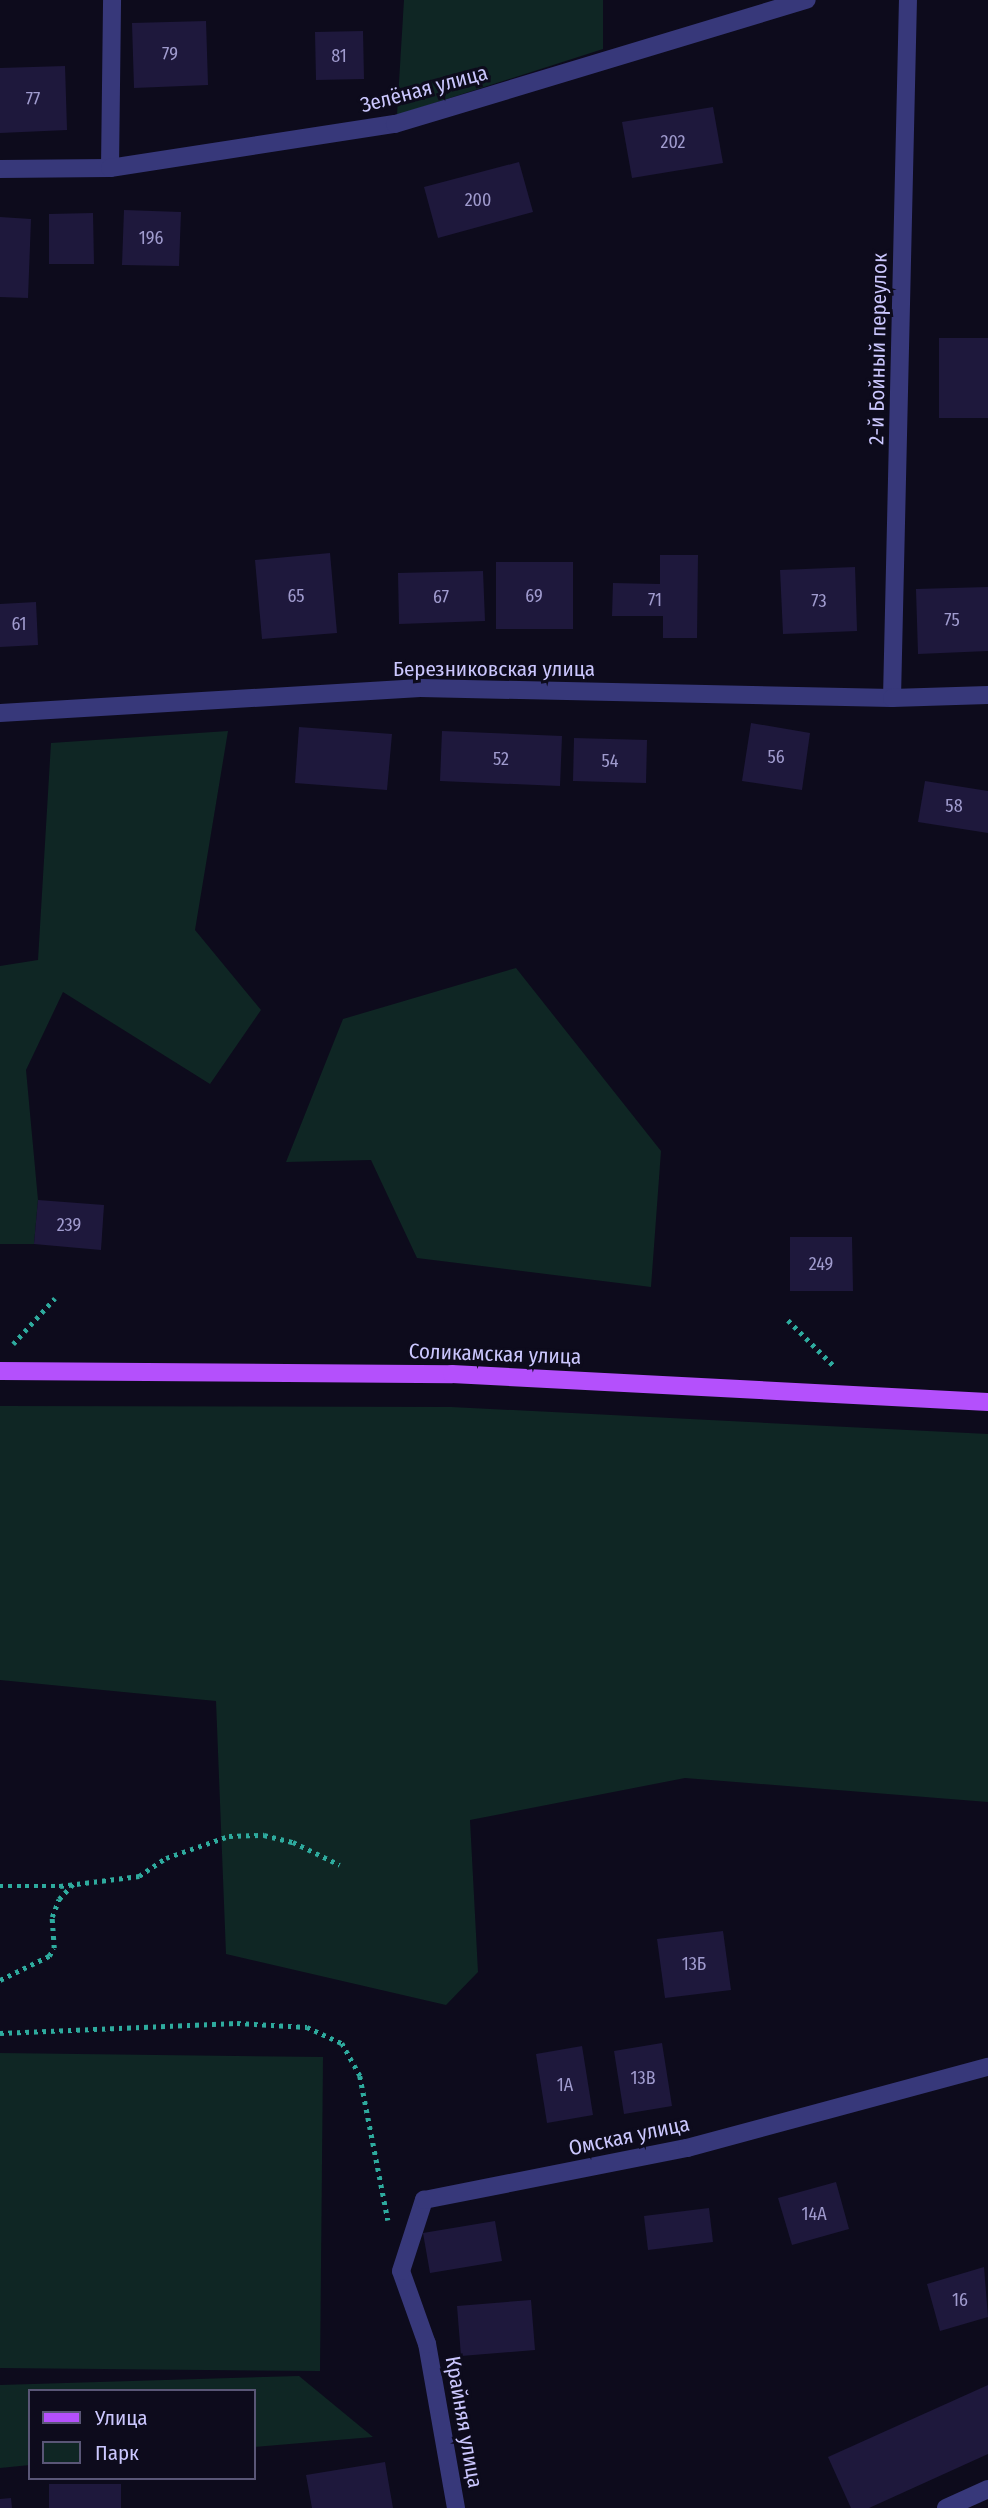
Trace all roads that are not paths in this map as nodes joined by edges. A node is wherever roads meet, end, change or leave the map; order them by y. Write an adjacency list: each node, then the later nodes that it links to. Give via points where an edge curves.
1 (112, 0): 4 (street)
2 (807, 0): 4 (street, Зелёная улица, via 395,124)
3 (908, 0): 7 (street, 2-й Бойный переулок)
4 (110, 168): 5 (street, Зелёная улица)
5 (0, 169)
6 (988, 695): 7 (street, Березниковская улица)
7 (892, 698): 8 (street, Березниковская улица, via 420,688)
8 (0, 713)
9 (0, 1371): 10 (main road, Соликамская улица, via 452,1374)
10 (988, 1402)
11 (988, 2067): 12 (street, Омская улица, via 687,2148 424,2200 401,2271)
12 (427, 2344): 14 (street, Крайняя улица)
13 (988, 2489): 15 (street)
14 (456, 2508)
15 (946, 2508)

